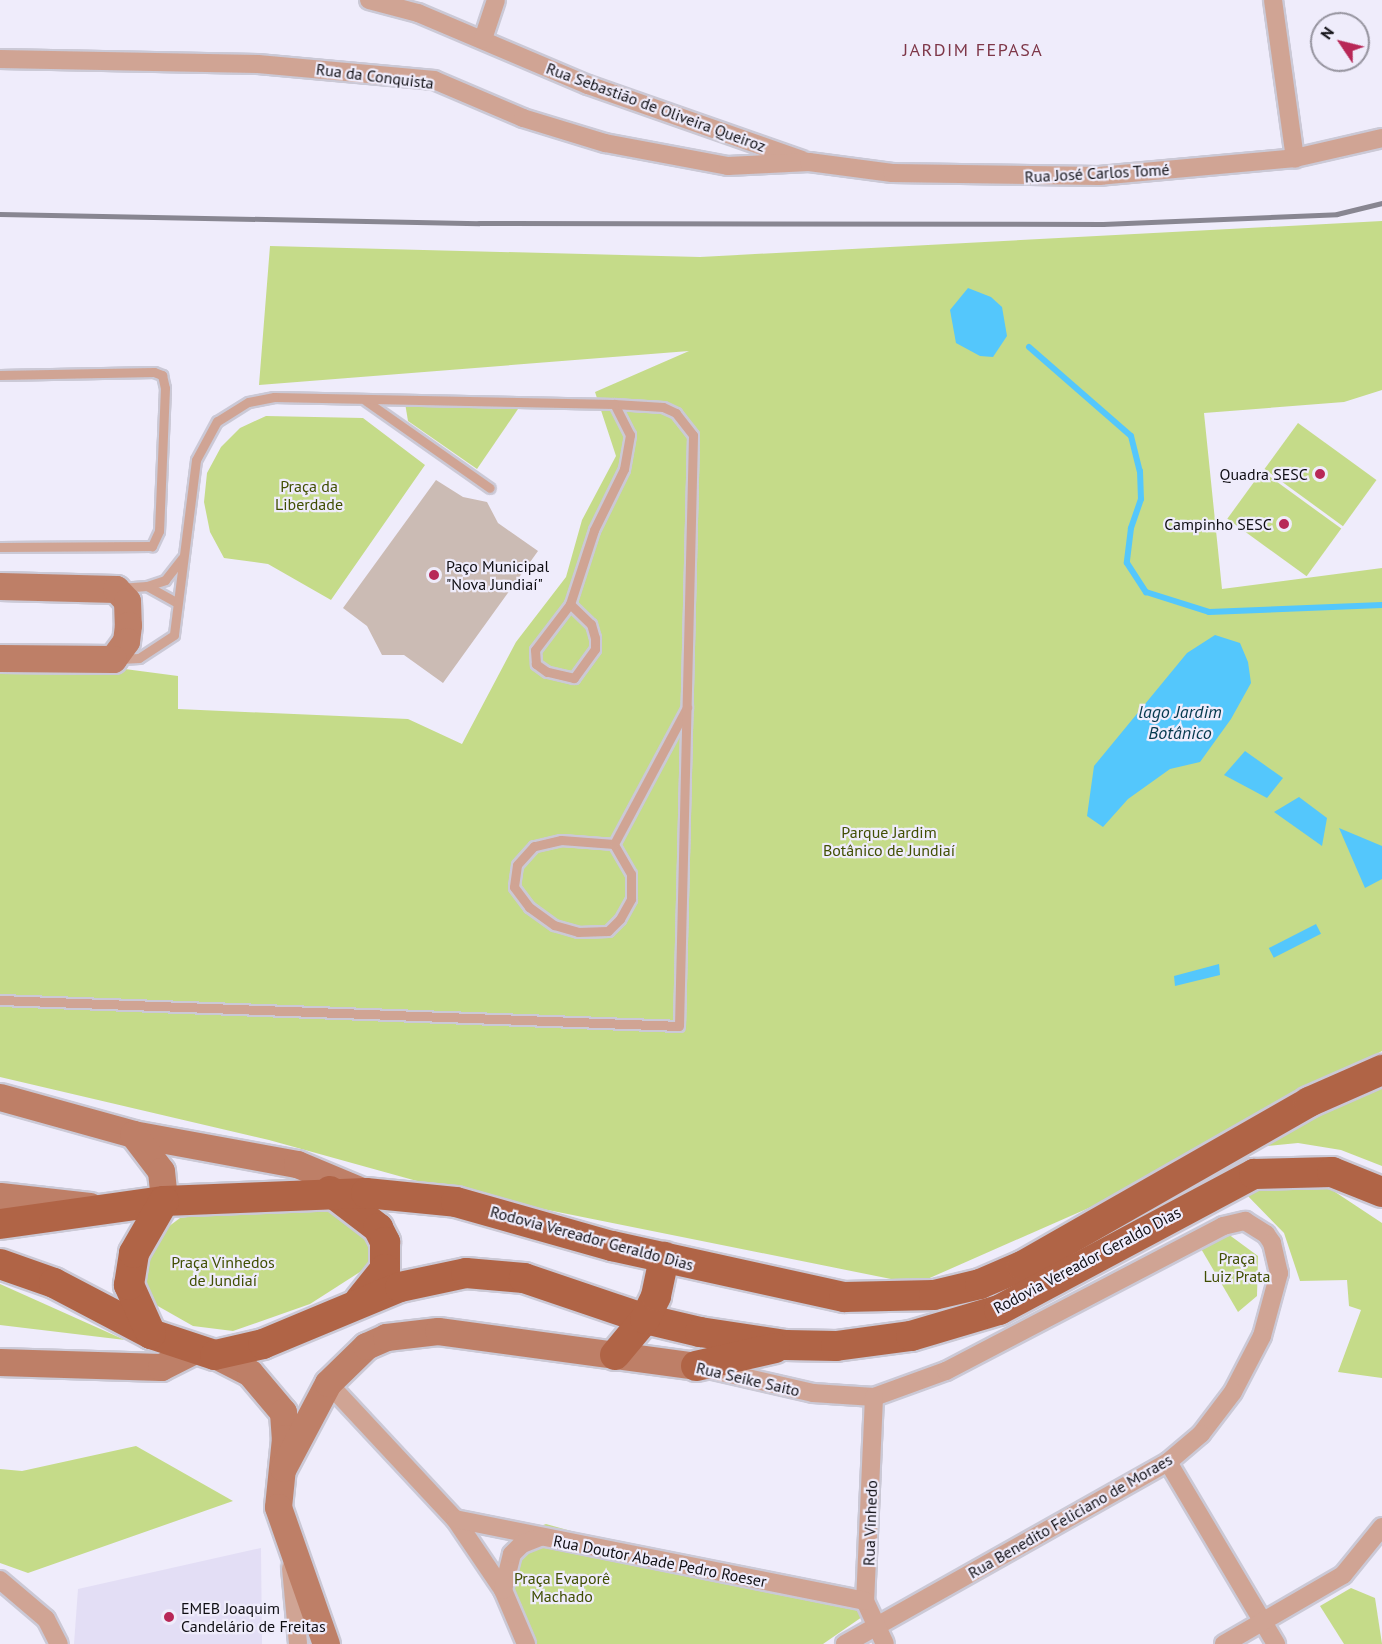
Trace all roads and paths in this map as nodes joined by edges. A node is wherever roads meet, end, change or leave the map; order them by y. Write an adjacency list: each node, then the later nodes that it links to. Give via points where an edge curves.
1 (369, 0): 4 (street, Rua Sebastião de Oliveira Queiroz, via 418,13)
2 (496, 0): 4 (street)
3 (1273, 0): 7 (street)
4 (483, 39): 8 (street, Rua Sebastião de Oliveira Queiroz, via 588,85)
5 (0, 59): 8 (street, Rua da Conquista, via 258,64 380,73 434,80 523,118 665,157 728,166)
6 (1382, 138): 7 (street, Rua José Carlos Tomé)
7 (1295, 158): 8 (street, Rua José Carlos Tomé, via 1099,176 992,178 892,173)
8 (809, 162)
9 (0, 375): 14 (lane, via 154,372 162,375 165,388 159,531 152,546)
10 (366, 401): 11 (lane); 12 (lane); 13 (lane, via 274,397 228,412 205,439 196,460)
11 (614, 404): 19 (lane, via 630,435 624,469 594,530); 22 (lane, via 663,406 676,413 693,435)
12 (490, 489)
13 (188, 544): 16 (lane, via 179,564 165,580); 18 (lane)
14 (0, 547)
15 (0, 586): 17 (main road)
16 (147, 586): 17 (lane); 18 (lane)
17 (116, 589): 21 (main road, via 127,601 128,626 126,641)
18 (178, 603): 21 (lane, via 174,635 139,658)
19 (570, 604): 19 (lane, via 591,624 595,638 595,649 574,678 548,672 536,664 535,650)
20 (0, 658): 21 (main road)
21 (113, 659)
22 (688, 705): 23 (lane); 24 (lane, via 680,1026)
23 (614, 844): 23 (lane, via 631,873 631,899 608,931 578,932 554,925 529,907 514,887 517,865 534,846 561,840)
24 (0, 1000)
25 (1382, 1070): 36 (main road, Rodovia Vereador Geraldo Dias, via 1309,1102 1032,1260 980,1284 934,1294 844,1297)
26 (0, 1097): 27 (main road)
27 (133, 1134): 30 (main road, via 297,1164); 32 (main road, via 161,1171)
28 (330, 1191): 30 (main road, Rodovia Vereador Geraldo Dias); 32 (main road, Rodovia Vereador Geraldo Dias); 38 (main road, via 378,1228 385,1242 385,1269)
29 (1382, 1192): 41 (main road, Rodovia Vereador Geraldo Dias, via 1332,1172 1254,1174 999,1310 911,1336 836,1346)
30 (366, 1193): 36 (main road, Rodovia Vereador Geraldo Dias, via 456,1202)
31 (0, 1196): 33 (main road)
32 (164, 1201): 33 (main road, Rodovia Vereador Geraldo Dias); 40 (main road, via 134,1253 129,1285)
33 (102, 1208): 35 (main road, Rodovia Vereador Geraldo Dias)
34 (1245, 1221): 47 (street, Rua Seike Saito, via 1202,1237 946,1371); 49 (street, Rua Benedito Feliciano de Moraes, via 1266,1234 1279,1260 1275,1297 1262,1336 1233,1392 1201,1434)
35 (0, 1224)
36 (664, 1257): 39 (main road)
37 (0, 1264): 40 (main road, via 54,1282)
38 (360, 1300): 39 (main road, Rodovia Vereador Geraldo Dias, via 430,1279 500,1273); 42 (main road, Rodovia Vereador Geraldo Dias, via 262,1344)
39 (645, 1319): 41 (main road, Rodovia Vereador Geraldo Dias); 43 (main road)
40 (151, 1334): 42 (main road)
41 (786, 1345): 45 (main road)
42 (203, 1353): 44 (main road, via 161,1366); 48 (main road, via 250,1373)
43 (615, 1355): 45 (main road, Rua Seike Saito); 46 (main road, Rua Seike Saito, via 480,1335 406,1333 366,1346)
44 (0, 1362)
45 (696, 1366): 47 (street, Rua Seike Saito, via 813,1393)
46 (323, 1389): 48 (street); 50 (main road, Rua Seike Saito); 51 (street)
47 (874, 1397): 57 (street, Rua Vinhedo)
48 (283, 1412): 50 (main road)
49 (1168, 1462): 58 (street); 59 (street, Rua Benedito Feliciano de Moraes)
50 (283, 1468): 54 (main road, via 278,1507)
51 (455, 1519): 53 (street, Rua Doutor Abade Pedro Roeser); 56 (street)
52 (1382, 1527): 58 (street, via 1343,1575)
53 (540, 1537): 56 (street, via 522,1544 512,1554); 57 (street, Rua Doutor Abade Pedro Roeser)
54 (289, 1540): 61 (street); 62 (main road)
55 (0, 1580): 60 (street, via 46,1619)
56 (503, 1590): 63 (street)
57 (865, 1602): 59 (street, Rua Vinhedo)
58 (1263, 1621): 66 (street); 67 (street)
59 (874, 1628): 64 (street, Rua Benedito Feliciano de Moraes); 65 (street, Rua Vinhedo)
60 (59, 1644)
61 (298, 1644)
62 (326, 1644)
63 (526, 1644)
64 (845, 1644)
65 (885, 1644)
66 (1224, 1644)
67 (1275, 1644)

